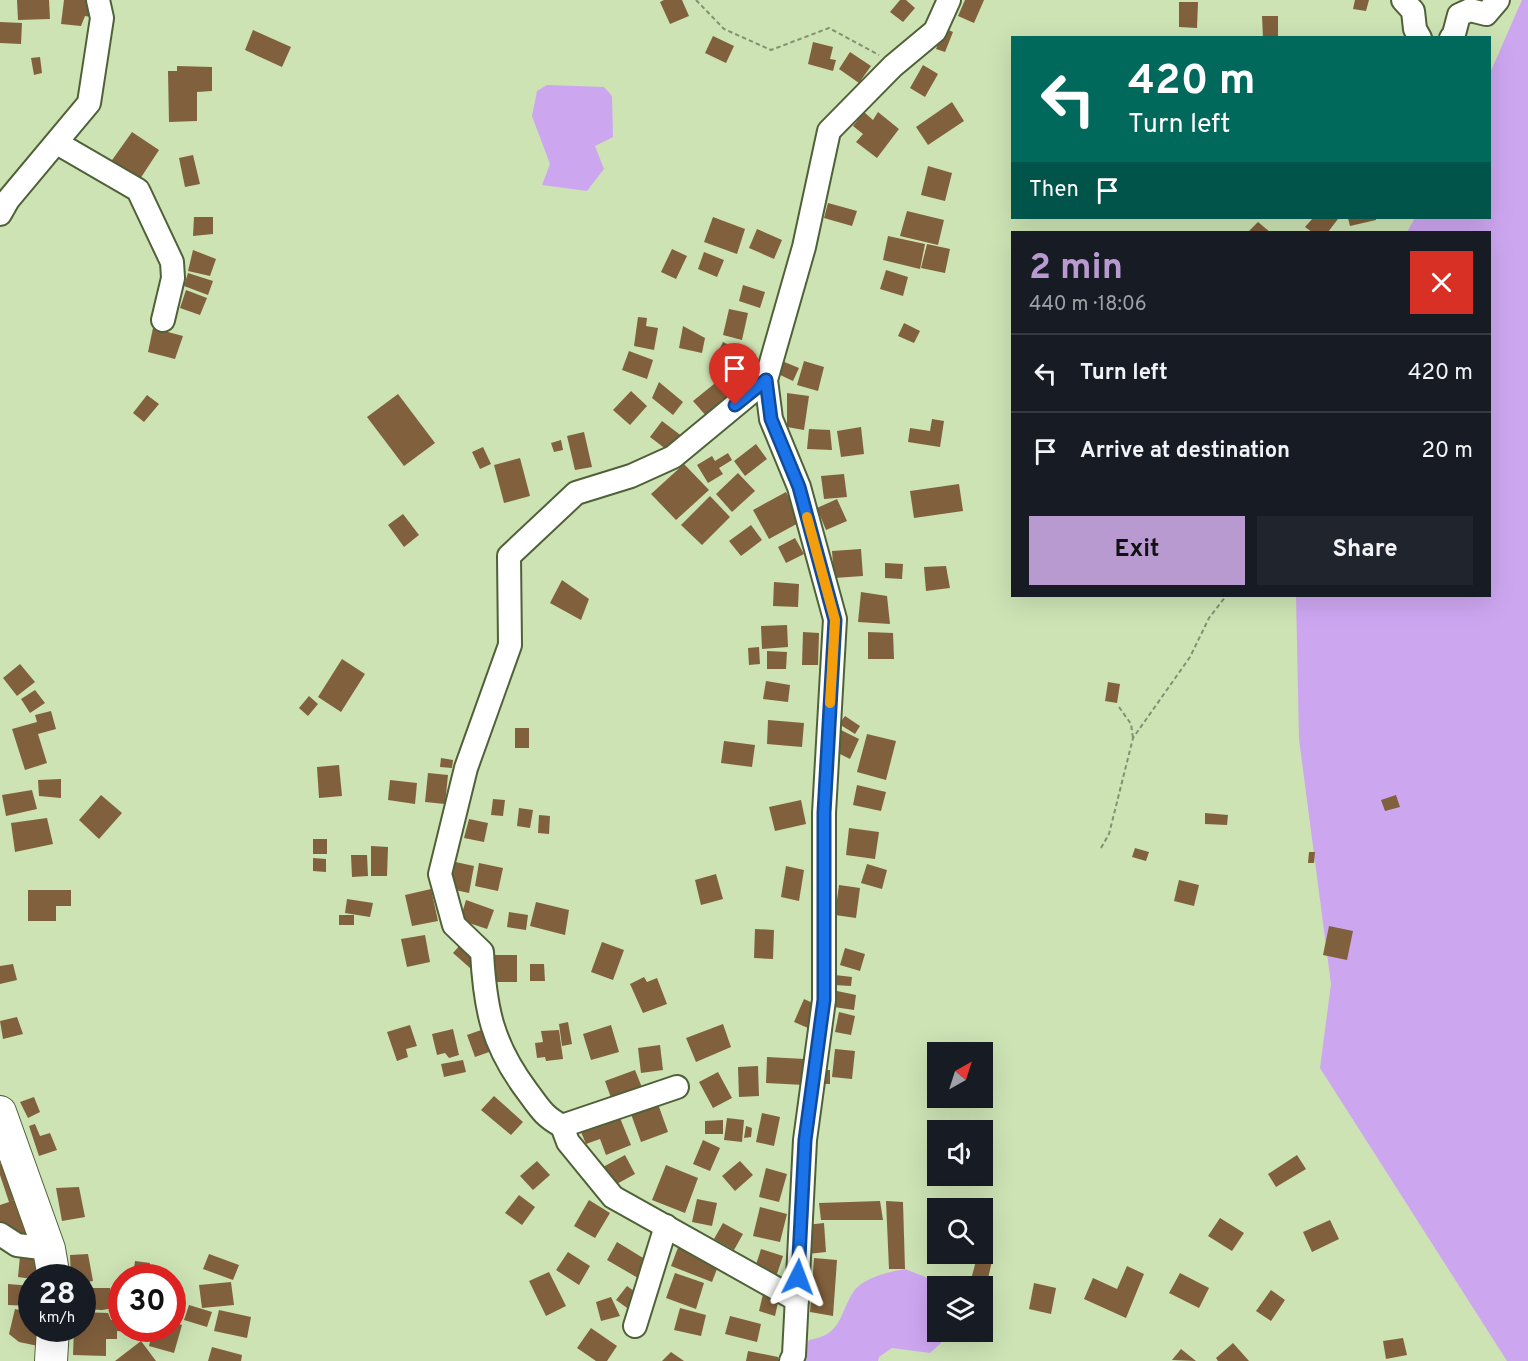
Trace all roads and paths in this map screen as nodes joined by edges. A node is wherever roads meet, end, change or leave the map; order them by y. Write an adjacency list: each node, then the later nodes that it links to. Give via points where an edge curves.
1 (98, 0): 9 (street, via 102,18 90,104)
2 (696, 0): 8 (path, via 724,29 771,50 829,28)
3 (949, 0): 8 (street, via 935,30)
4 (1403, 0): 6 (street, via 1413,11)
5 (1498, 0): 7 (street, via 1486,14 1470,10 1459,15)
6 (1419, 36)
7 (1452, 36)
8 (893, 66): 12 (street, via 830,131 804,247)
9 (57, 143): 10 (street); 11 (street, via 138,190 172,262 173,278)
10 (0, 214)
11 (163, 320)
12 (766, 380): 19 (street, via 673,457 631,476 576,493 509,556 510,645 466,768 440,874 454,925 482,952 484,993 494,1032 510,1068 547,1118); 23 (street, via 771,419 799,487 835,620 824,813 824,1000 805,1140)
13 (1225, 597): 15 (path, via 1209,618 1190,657)
14 (1119, 707): 15 (path, via 1131,724)
15 (1133, 738): 16 (path, via 1109,834)
16 (1101, 848)
17 (676, 1088): 19 (street)
18 (0, 1112): 22 (highway)
19 (562, 1126): 20 (street, via 568,1142 613,1197)
20 (666, 1226): 23 (street); 24 (street)
21 (0, 1234): 22 (street)
22 (52, 1263)
23 (797, 1300): 27 (street)
24 (635, 1326)
25 (52, 1342): 26 (highway)
26 (51, 1361)
27 (791, 1361)

